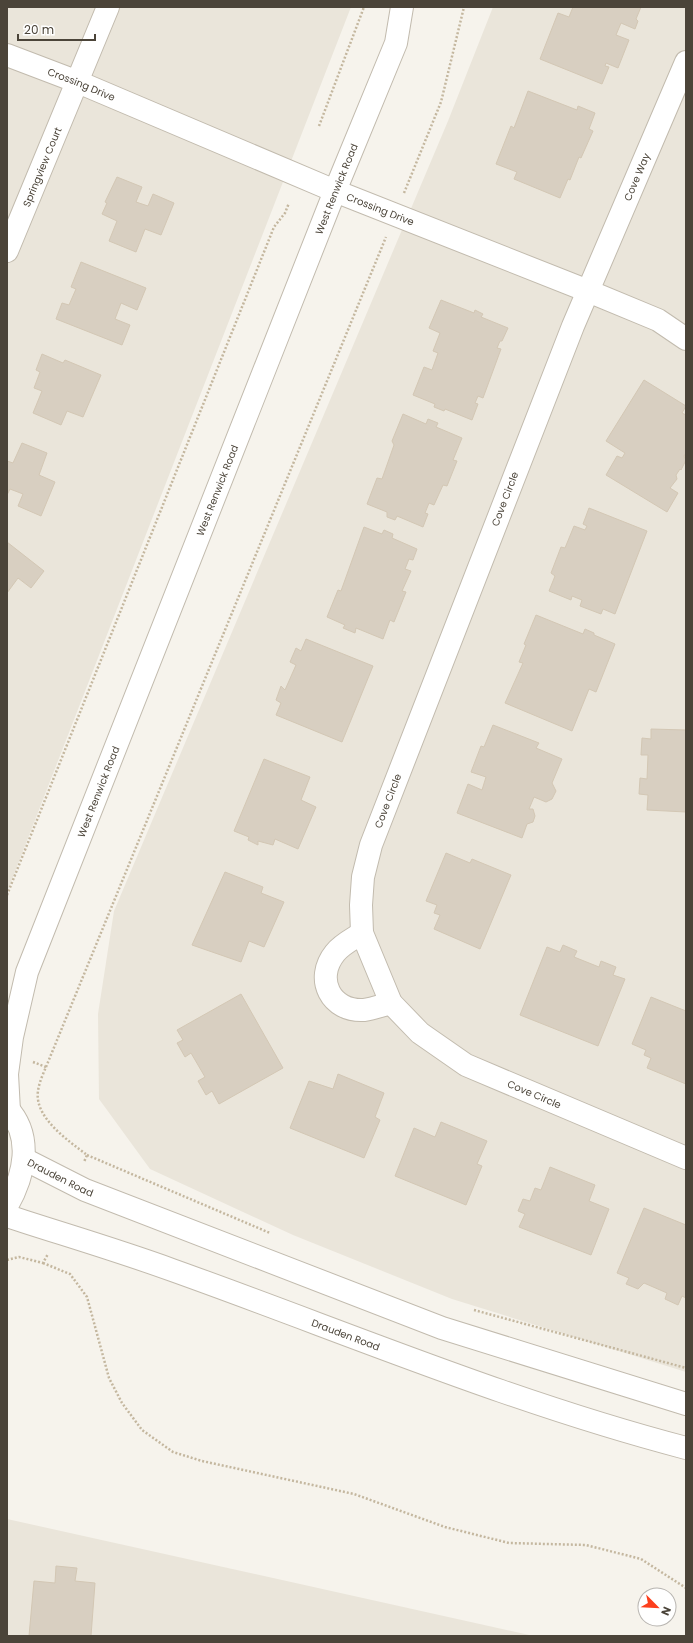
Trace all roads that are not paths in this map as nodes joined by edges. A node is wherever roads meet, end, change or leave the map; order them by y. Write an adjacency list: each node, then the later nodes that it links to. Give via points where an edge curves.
1 (108, 7): 5 (street, Springview Court)
2 (402, 7): 6 (street, West Renwick Road, via 396,43)
3 (7, 55): 5 (street, Crossing Drive)
4 (686, 62): 8 (street, Cove Way)
5 (78, 82): 6 (street, Crossing Drive); 7 (street, Springview Court)
6 (335, 191): 8 (street, Crossing Drive); 11 (street, West Renwick Road)
7 (7, 251)
8 (588, 291): 9 (street, Crossing Drive, via 658,320); 10 (street, Cove Circle, via 371,845 363,877)
9 (686, 339)
10 (362, 934): 12 (street, Cove Circle); 12 (street, via 335,952 329,962 325,974 331,996 352,1009 365,1010)
11 (27, 972): 13 (street, West Renwick Road); 14 (street, West Renwick Road, via 10,1052 7,1074)
12 (391, 1003): 15 (street, Cove Circle, via 420,1033 466,1065)
13 (7, 1004)
14 (8, 1110): 16 (street, via 19,1129)
15 (686, 1158)
16 (24, 1159): 17 (street, via 16,1191); 19 (street, Drauden Road, via 76,1185 442,1328)
17 (7, 1206)
18 (7, 1216): 20 (street, Drauden Road, via 170,1269 448,1373 617,1430)
19 (686, 1404)
20 (686, 1448)

